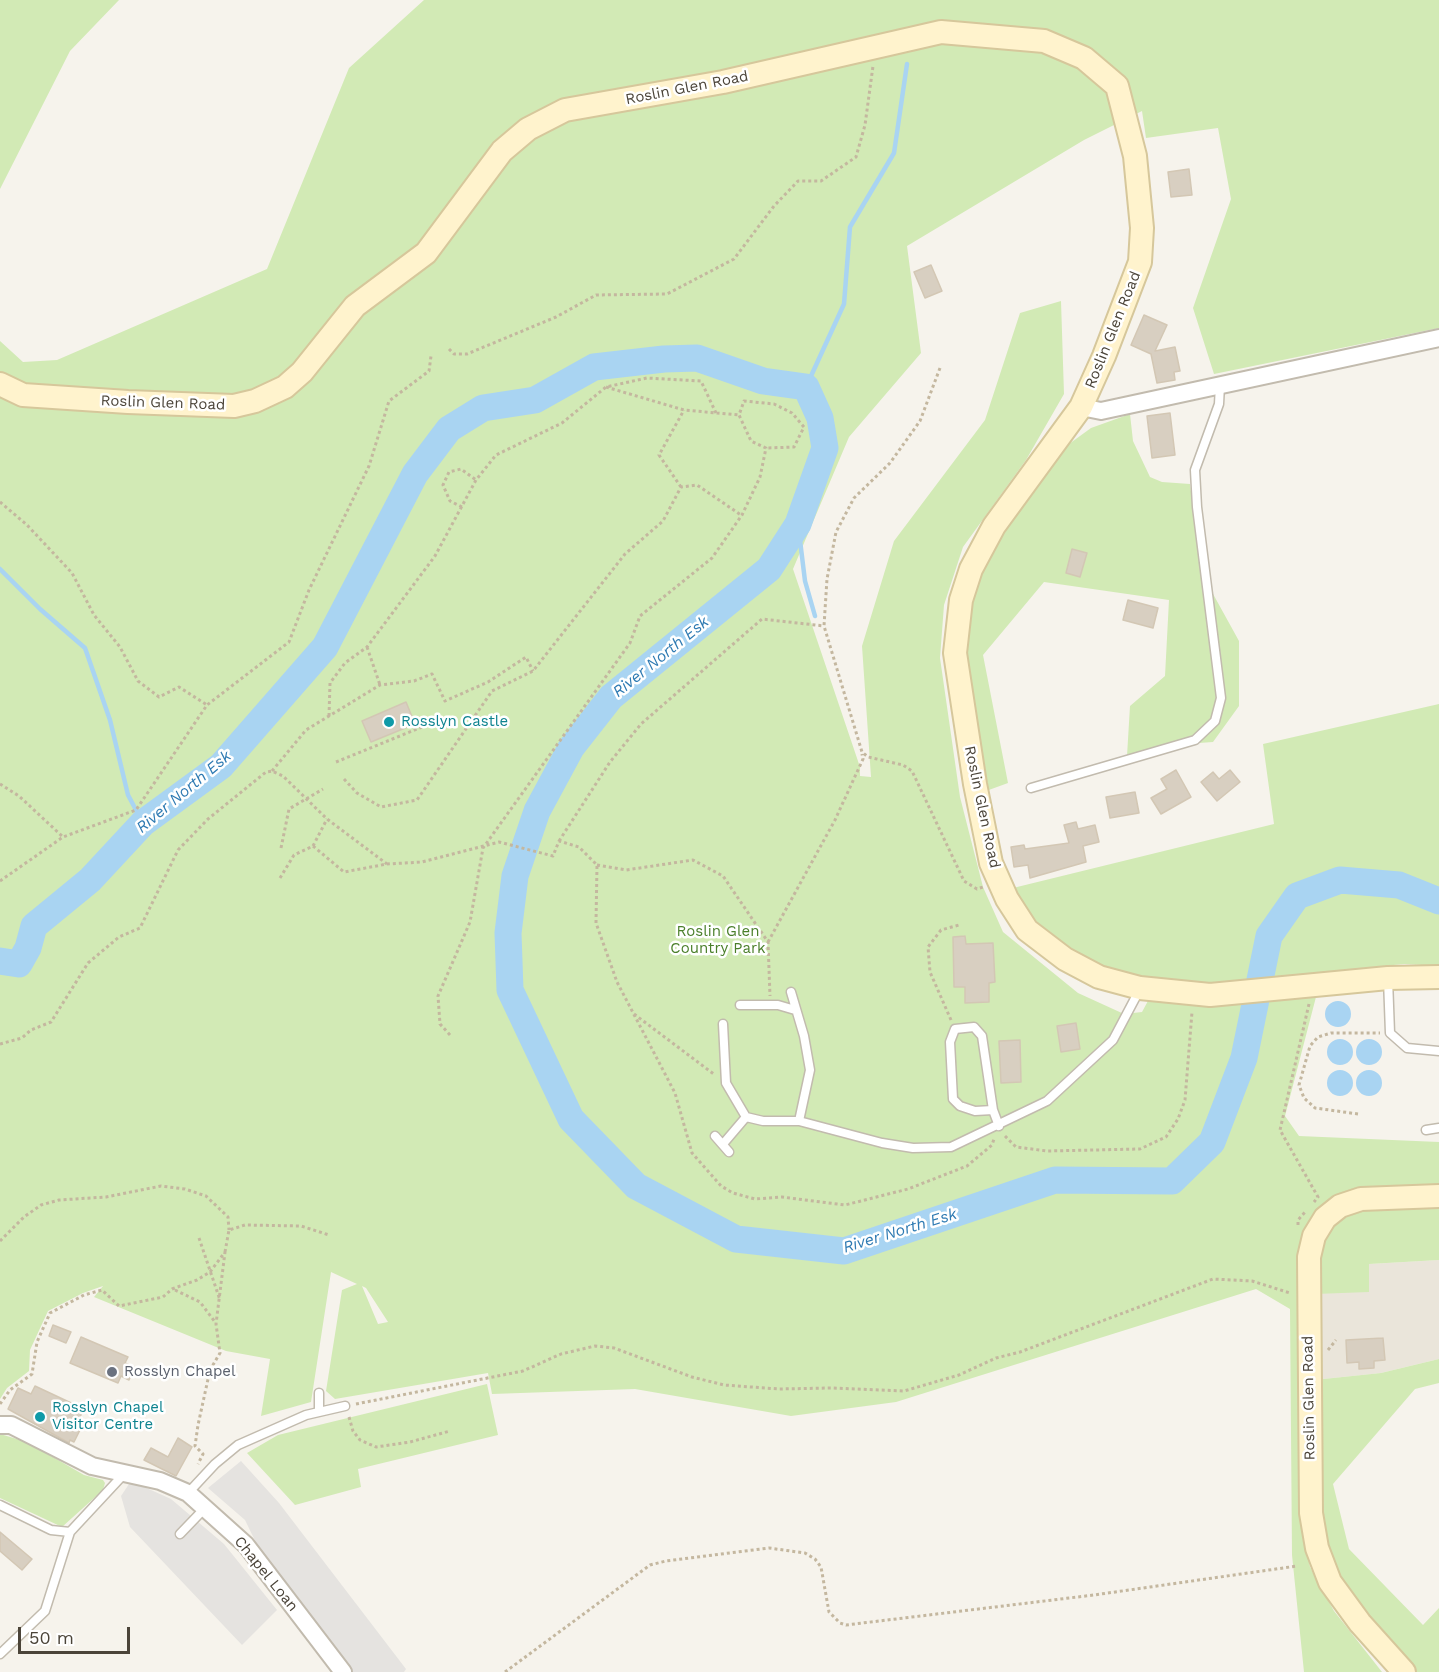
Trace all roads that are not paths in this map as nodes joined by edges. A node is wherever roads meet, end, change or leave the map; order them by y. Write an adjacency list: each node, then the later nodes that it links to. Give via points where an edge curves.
1 (1439, 338): 3 (street)
2 (0, 384): 4 (main road, Roslin Glen Road, via 23,394 128,402 234,406 255,401 285,387 302,372 355,306 426,253 502,151 528,129 566,110 723,82 942,33 1044,41 1084,58 1117,86 1135,156 1142,228 1140,262)
3 (1220, 385): 4 (street, via 1101,411); 5 (lane, via 1220,404 1195,470 1221,698 1215,721 1195,740)
4 (1081, 407): 8 (main road, Roslin Glen Road, via 994,526 971,569 961,600 955,653 975,784 991,863 999,881 1027,930 1065,959 1100,977)
5 (1031, 788)
6 (1439, 977): 7 (main road, Roslin Glen Road)
7 (1388, 978): 8 (main road, Roslin Glen Road, via 1201,1001); 13 (lane, via 1390,1033 1407,1048)
8 (1140, 988): 17 (lane, via 1113,1040 1047,1101)
9 (791, 992): 11 (lane)
10 (740, 1005): 11 (lane)
11 (795, 1010): 16 (lane, via 810,1070)
12 (723, 1024): 15 (lane, via 726,1083)
13 (1439, 1051)
14 (993, 1110): 14 (lane, via 982,1036 974,1027 955,1029 950,1042 953,1099 975,1111); 17 (lane)
15 (746, 1117): 16 (lane); 21 (lane)
16 (799, 1121): 17 (lane, via 913,1148 951,1147)
17 (998, 1126)
18 (1439, 1128): 19 (lane)
19 (1426, 1130)
20 (715, 1136): 21 (lane)
21 (723, 1143): 22 (lane)
22 (729, 1152)
23 (1439, 1196): 36 (main road, Roslin Glen Road, via 1361,1199 1340,1206 1325,1218 1314,1236 1309,1257 1311,1513 1317,1548 1330,1582)
24 (319, 1393): 26 (lane)
25 (345, 1406): 26 (lane)
26 (319, 1411): 29 (lane, via 238,1445)
27 (5, 1425): 28 (street, Chapel Loan, via 92,1466)
28 (124, 1474): 29 (street, Chapel Loan, via 160,1481); 32 (lane)
29 (188, 1493): 31 (street, Chapel Loan)
30 (0, 1505): 32 (lane, via 51,1530)
31 (205, 1508): 33 (lane); 35 (street, Chapel Loan, via 246,1545)
32 (70, 1532): 34 (lane, via 45,1611)
33 (180, 1534)
34 (0, 1654)
35 (344, 1672)
36 (1404, 1672)

